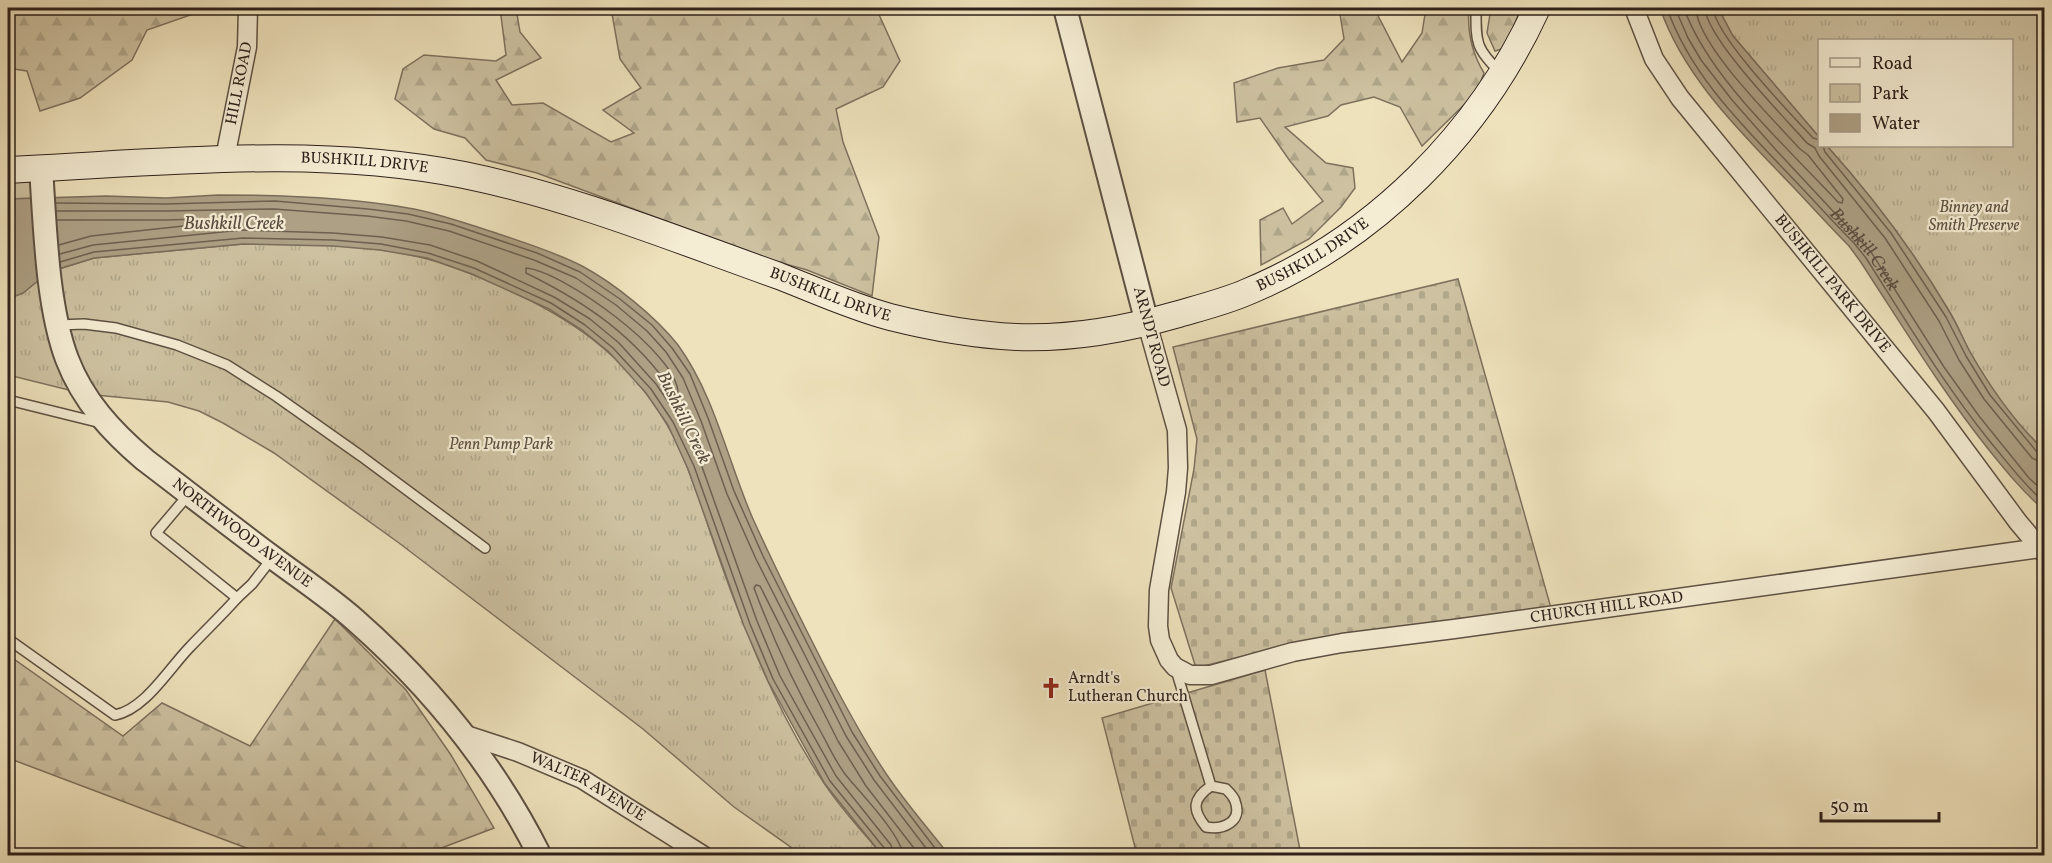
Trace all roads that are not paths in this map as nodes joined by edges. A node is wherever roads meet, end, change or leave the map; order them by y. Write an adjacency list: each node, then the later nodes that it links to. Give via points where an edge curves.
1 (248, 8): 7 (street, HILL ROAD, via 247,47)
2 (1065, 8): 10 (street, ARNDT ROAD)
3 (1476, 8): 6 (lane, via 1476,36 1483,56)
4 (1537, 8): 6 (main road, BUSHKILL DRIVE)
5 (1634, 8): 16 (street, BUSHKILL PARK DRIVE, via 1654,59 1680,98 1936,411)
6 (1502, 74): 10 (main road, BUSHKILL DRIVE, via 1437,158 1395,200 1352,232 1300,267 1254,289)
7 (225, 158): 8 (main road, BUSHKILL DRIVE); 10 (main road, BUSHKILL DRIVE, via 356,161 437,170 536,192 621,219 885,316 931,326 1038,337 1071,336)
8 (41, 168): 9 (main road, BUSHKILL DRIVE); 11 (street, NORTHWOOD AVENUE)
9 (8, 170)
10 (1147, 323): 20 (street, ARNDT ROAD, via 1177,430 1176,492 1158,612 1160,640)
11 (58, 325): 13 (street, NORTHWOOD AVENUE, via 75,376); 15 (lane, via 116,328 177,345 227,365)
12 (8, 400): 13 (lane)
13 (107, 424): 14 (street, NORTHWOOD AVENUE)
14 (189, 494): 17 (street, NORTHWOOD AVENUE); 18 (lane, via 156,533)
15 (485, 548)
16 (2042, 550): 20 (street, CHURCH HILL ROAD, via 1341,643 1211,675 1190,675)
17 (273, 557): 18 (lane); 21 (street, NORTHWOOD AVENUE, via 384,646)
18 (237, 598): 19 (lane, via 143,700 115,715)
19 (8, 639)
20 (1175, 667): 22 (lane)
21 (464, 735): 23 (street, NORTHWOOD AVENUE); 24 (street, WALTER AVENUE, via 582,779)
22 (1211, 786): 22 (lane, via 1195,804 1197,817 1206,827 1218,829 1229,825 1237,813 1235,800 1226,789)
23 (540, 855)
24 (704, 855)

